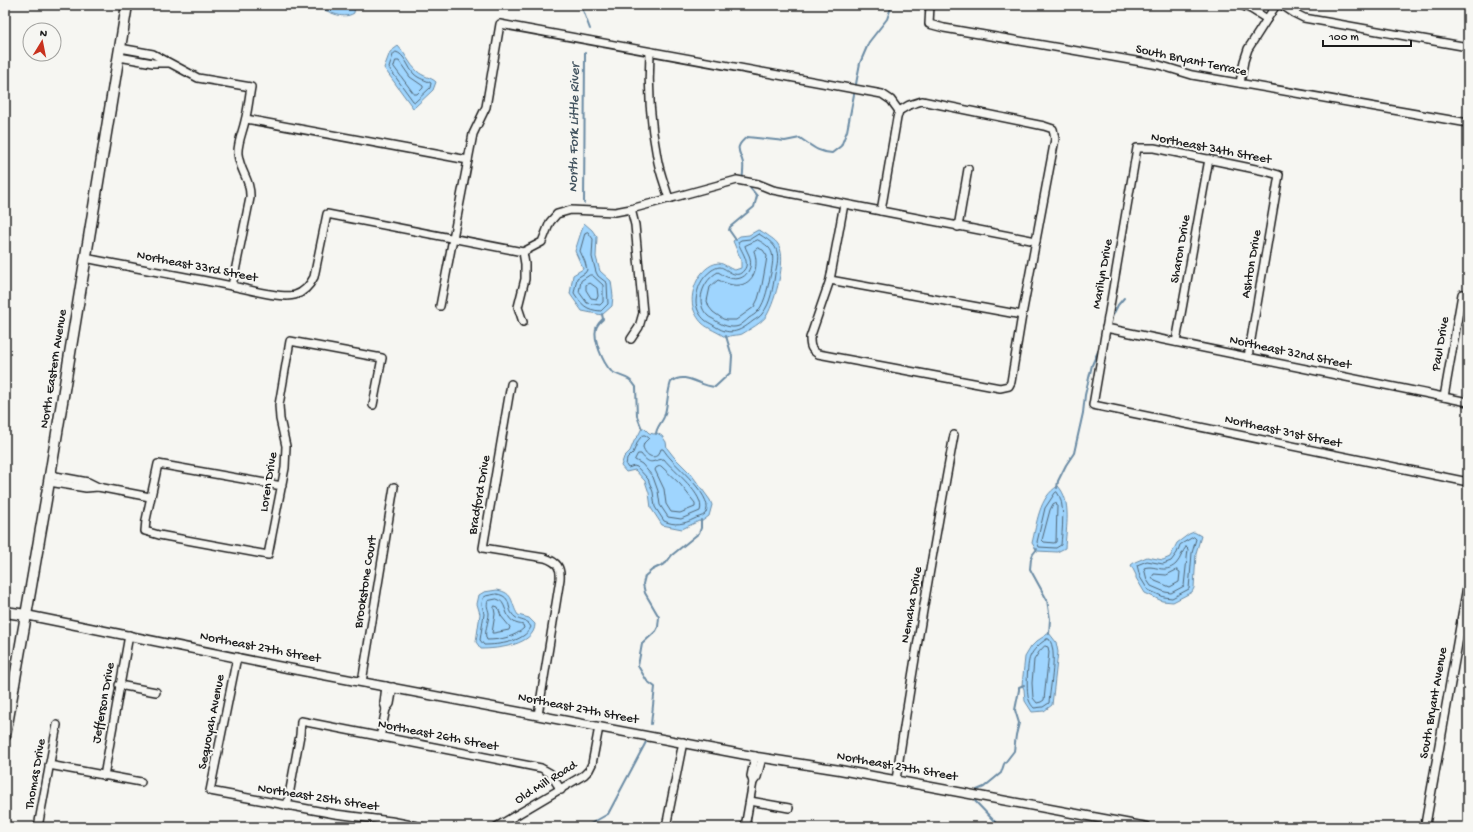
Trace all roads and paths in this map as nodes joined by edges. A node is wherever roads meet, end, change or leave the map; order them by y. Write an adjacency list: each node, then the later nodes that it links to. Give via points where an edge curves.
1 (127, 5): 8 (main road, North Eastern Avenue)
2 (930, 5): 10 (street, South Bryant Terrace, via 929,24 944,28 1159,65 1192,75)
3 (1241, 5): 6 (street)
4 (1276, 5): 6 (street)
5 (1282, 5): 7 (street, via 1304,18)
6 (1267, 19): 10 (street, via 1248,49)
7 (1468, 47)
8 (119, 52): 12 (street, via 154,54 198,78 251,87); 27 (main road, North Eastern Avenue)
9 (650, 52): 11 (street, via 882,94 891,100); 16 (street, via 500,24 486,107 473,134); 19 (street, via 651,115 657,158)
10 (1240, 83): 13 (street, South Bryant Terrace)
11 (899, 111): 22 (street); 25 (street, via 922,101 1053,128 1055,139)
12 (246, 119): 16 (street); 29 (street, via 238,151 240,164 249,182 250,198)
13 (1468, 123)
14 (1137, 148): 15 (street, Northeast 34th Street, via 1154,148); 34 (street, Marilyn Drive)
15 (1209, 159): 18 (street, Northeast 34th Street); 36 (street, Sharon Drive)
16 (468, 160): 24 (street)
17 (968, 169): 23 (street)
18 (1279, 175): 37 (street, Ashton Drive)
19 (668, 199): 20 (street, via 737,180); 21 (street)
20 (844, 204): 22 (street); 28 (street)
21 (632, 209): 26 (street, via 615,212 571,210 557,214 550,222 542,242); 35 (street, via 643,313 639,327)
22 (881, 211): 23 (street)
23 (958, 227): 25 (street)
24 (454, 238): 26 (street); 29 (street, Northeast 33rd Street, via 327,214 314,277 304,290 284,296); 31 (street)
25 (1036, 241): 32 (street)
26 (523, 252): 33 (street, via 524,279 518,307)
27 (85, 258): 29 (street, Northeast 33rd Street); 44 (main road, North Eastern Avenue)
28 (830, 280): 32 (street); 32 (street, via 810,338 810,347 814,352 1000,388 1009,386 1011,382)
29 (232, 286)
30 (1462, 294): 39 (street, Paul Drive)
31 (440, 306)
32 (1022, 314)
33 (523, 322)
34 (1106, 328): 36 (street, Northeast 32nd Street); 41 (street, Marilyn Drive)
35 (631, 339)
36 (1176, 342): 37 (street, Northeast 32nd Street)
37 (1248, 357): 39 (street, Northeast 32nd Street)
38 (511, 384): 58 (street, Bradford Drive, via 483,548 545,558 559,566 560,580)
39 (1444, 397): 40 (street, Northeast 32nd Street)
40 (1468, 402)
41 (1093, 405): 45 (street, Northeast 31st Street)
42 (373, 406): 46 (street, Loren Drive, via 382,358 290,341 279,405 286,446)
43 (954, 435): 67 (street, Nemaha Drive, via 903,726)
44 (49, 478): 48 (street, via 88,482 98,487); 51 (main road, North Eastern Avenue)
45 (1468, 482)
46 (282, 486): 48 (street, via 158,464); 48 (street, Loren Drive, via 268,555 145,531)
47 (394, 487): 54 (street, Brookstone Court)
48 (150, 497)
49 (1468, 584): 80 (street, South Bryant Avenue)
50 (5, 612): 51 (main road, Northeast 27th Street)
51 (26, 615): 52 (street, Northeast 27th Street); 61 (main road, North Eastern Avenue)
52 (129, 635): 53 (street, Northeast 27th Street); 55 (street, Jefferson Drive)
53 (237, 657): 54 (street, Northeast 27th Street); 70 (street, Sequoyah Avenue)
54 (362, 682): 56 (street, Northeast 27th Street)
55 (119, 685): 57 (street); 66 (street, Jefferson Drive)
56 (390, 687): 58 (street, Northeast 27th Street); 62 (street, via 384,703 386,709)
57 (156, 692)
58 (538, 715): 60 (street, Northeast 27th Street)
59 (57, 725): 65 (street, Thomas Drive)
60 (599, 727): 63 (street, Northeast 27th Street); 69 (street, Old Mill Road, via 589,770)
61 (5, 736)
62 (380, 737): 69 (street, Northeast 26th Street, via 541,768 550,772); 72 (street, Northeast 26th Street, via 301,721)
63 (683, 742): 64 (street, Northeast 27th Street); 77 (street)
64 (758, 757): 67 (street, Northeast 27th Street); 71 (street, via 752,776)
65 (49, 765): 66 (street); 74 (street, Thomas Drive)
66 (104, 776): 68 (street)
67 (896, 780): 79 (street, Northeast 27th Street)
68 (141, 782)
69 (560, 790): 76 (street, Old Mill Road)
70 (210, 791): 72 (street, Northeast 25th Street)
71 (750, 801): 73 (street); 78 (street)
72 (287, 806): 75 (street, Northeast 25th Street)
73 (789, 808)
74 (38, 827)
75 (422, 827)
76 (496, 827)
77 (666, 827)
78 (746, 827)
79 (1147, 827)
80 (1425, 827)

